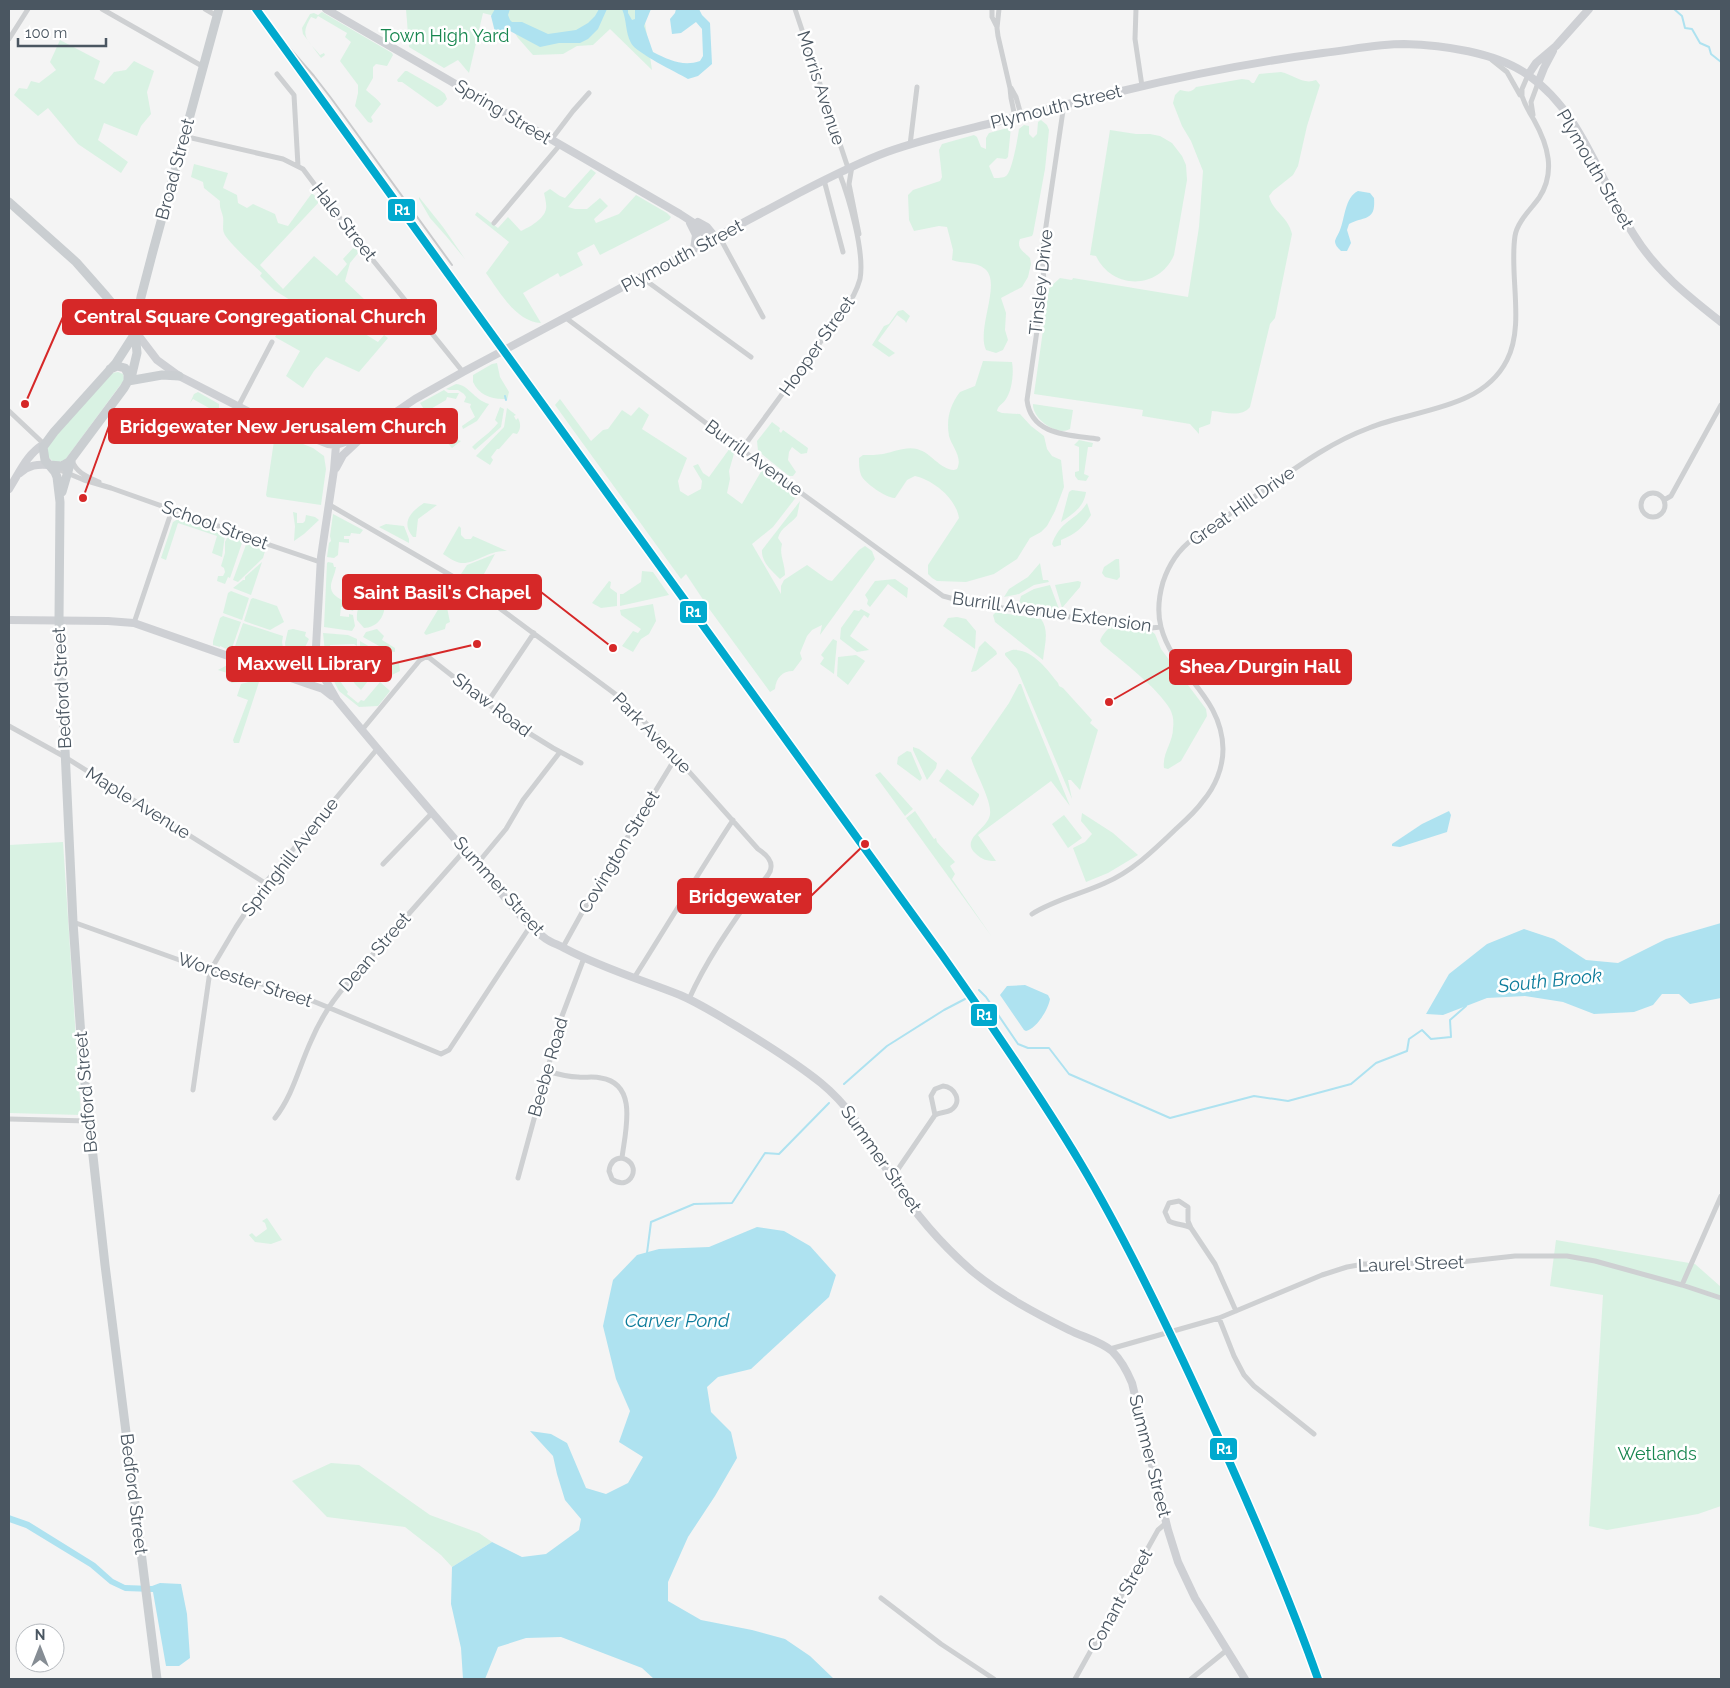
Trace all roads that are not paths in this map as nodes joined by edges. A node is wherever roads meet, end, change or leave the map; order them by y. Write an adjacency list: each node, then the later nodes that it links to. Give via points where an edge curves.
1 (28, 9): 12 (street)
2 (102, 9): 15 (street)
3 (205, 9): 10 (street)
4 (326, 9): 27 (main road, Spring Street)
5 (795, 9): 31 (street, Morris Avenue)
6 (992, 9): 11 (street)
7 (999, 9): 11 (street)
8 (1136, 9): 19 (street, via 1135,39)
9 (1589, 9): 13 (main road)
10 (218, 12): 15 (main road, Broad Street)
11 (997, 28): 24 (street, via 1010,98)
12 (9, 40)
13 (1556, 46): 17 (main road); 18 (main road)
14 (1488, 56): 17 (main road, Plymouth Street); 19 (main road, Plymouth Street, via 1435,46 1385,46 1257,62); 23 (street, Great Hill Drive, via 1511,77)
15 (202, 66): 26 (main road, Broad Street)
16 (277, 74): 30 (street, via 294,95)
17 (1528, 75): 18 (main road, Plymouth Street); 23 (street, via 1521,91)
18 (1538, 83): 25 (street, Great Hill Drive, via 1531,102); 44 (main road, Plymouth Street, via 1574,126 1627,225 1649,257 1677,286)
19 (1142, 86): 22 (main road, Plymouth Street)
20 (917, 87): 28 (street)
21 (588, 93): 27 (street)
22 (1064, 104): 24 (main road, Plymouth Street); 56 (street, Tinsley Drive, via 1042,253 1044,282 1027,400 1030,414 1044,428)
23 (1525, 106): 25 (street, Great Hill Drive)
24 (1018, 116): 28 (main road, Plymouth Street)
25 (1534, 120): 76 (street, Great Hill Drive, via 1547,150 1549,174 1544,189 1516,231 1514,341 1500,372 1484,388 1468,397 1378,424 1327,448 1189,542 1174,559 1164,578 1159,607)
26 (183, 136): 30 (street, Hale Street, via 283,159); 45 (main road, Broad Street)
27 (551, 140): 29 (main road, Spring Street)
28 (910, 145): 31 (main road, Plymouth Street)
29 (560, 146): 35 (main road, Spring Street); 36 (street)
30 (298, 166): 49 (street, Hale Street)
31 (850, 167): 32 (main road, Plymouth Street); 40 (street, via 849,184)
32 (839, 172): 33 (main road, Plymouth Street); 40 (street, Hooper Street)
33 (824, 180): 37 (main road, Plymouth Street); 39 (street)
34 (9, 202): 45 (main road, via 76,262)
35 (683, 216): 37 (main road, Spring Street, via 703,224); 38 (main road, via 695,231)
36 (494, 224)
37 (715, 238): 38 (main road, Plymouth Street); 42 (street)
38 (694, 249): 41 (main road, Plymouth Street)
39 (843, 252)
40 (860, 254): 59 (street, Hooper Street, via 860,278 850,302 747,442)
41 (641, 277): 43 (main road, Plymouth Street); 47 (street)
42 (763, 317)
43 (566, 318): 49 (main road, Plymouth Street); 59 (street, Burrill Avenue)
44 (1721, 322)
45 (135, 331): 48 (main road); 50 (main road, via 154,356); 51 (main road, Bedford Street, via 136,360)
46 (272, 342): 53 (street)
47 (751, 357)
48 (110, 369): 51 (main road, via 117,366 125,368); 57 (main road)
49 (463, 372): 55 (main road, Plymouth Street, via 415,399)
50 (179, 376): 51 (main road, via 162,375); 53 (main road)
51 (128, 381): 60 (main road, Bedford Street)
52 (1721, 405): 67 (street, via 1672,495)
53 (238, 407): 58 (main road, via 307,437)
54 (9, 411): 57 (street)
55 (366, 433): 58 (main road, Plymouth Street); 64 (main road, Summer Street, via 343,455)
56 (1098, 439)
57 (44, 444): 61 (main road, Bedford Street, via 44,456); 63 (main road, via 27,458)
58 (336, 445): 64 (main road, Summer Street)
59 (745, 451): 72 (street, Burrill Avenue)
60 (72, 459): 61 (main road, via 65,465); 62 (main road, Bedford Street); 65 (street, School Street, via 78,471)
61 (50, 466): 62 (street, School Street); 63 (main road, via 38,464); 68 (main road, Bedford Street, via 57,477)
62 (67, 473): 65 (street, School Street); 68 (main road, Bedford Street)
63 (18, 474): 66 (main road)
64 (332, 480): 69 (main road, Summer Street)
65 (111, 488): 70 (street, School Street)
66 (9, 489)
67 (1664, 500): 67 (street, via 1658,494 1648,494 1642,499 1642,509 1649,516 1658,516 1664,508)
68 (60, 502): 74 (main road, Bedford Street)
69 (328, 504): 71 (main road, Summer Street); 77 (street, Park Avenue, via 471,586)
70 (172, 510): 71 (street, School Street); 75 (street)
71 (320, 562): 78 (main road, Summer Street)
72 (943, 596): 76 (street, Burrill Avenue Extension, via 969,604)
73 (9, 620): 74 (main road)
74 (59, 620): 75 (main road); 86 (main road, Bedford Street)
75 (134, 623): 79 (main road)
76 (1161, 627): 95 (street, Great Hill Drive, via 1175,656 1203,693 1220,723 1223,756 1213,787 1190,816 1127,871)
77 (534, 633): 81 (street); 87 (street, Park Avenue, via 629,705)
78 (316, 647): 79 (main road, Summer Street, via 314,670); 80 (main road, Summer Street, via 322,674)
79 (308, 684): 80 (main road, via 323,689)
80 (337, 700): 83 (main road, Summer Street)
81 (487, 703): 83 (street, Shaw Road, via 426,656); 85 (street, Shaw Road)
82 (9, 726): 86 (street, Maple Avenue)
83 (362, 730): 84 (main road, Summer Street)
84 (378, 748): 89 (main road, Summer Street); 94 (street, Springhill Avenue)
85 (560, 752): 88 (street, Shaw Road); 93 (street)
86 (65, 757): 94 (street, Maple Avenue); 96 (main road, Bedford Street)
87 (676, 757): 90 (street, Park Avenue); 98 (street, Covington Street)
88 (581, 763)
89 (433, 812): 91 (main road, Summer Street); 92 (street)
90 (733, 820): 101 (street); 102 (street, Park Avenue, via 768,858 771,869 710,958)
91 (464, 850): 93 (main road, Summer Street); 103 (street, Dean Street)
92 (384, 864)
93 (477, 864): 97 (main road, Summer Street)
94 (265, 883): 100 (street, Springhill Avenue)
95 (1032, 914)
96 (73, 922): 100 (street, Worcester Street); 109 (main road, Bedford Street)
97 (531, 925): 98 (main road, Summer Street, via 545,938); 103 (street, Worcester Street, via 444,1054)
98 (563, 947): 99 (main road, Summer Street)
99 (584, 958): 101 (main road, Summer Street); 104 (street, Beebe Road, via 566,1004)
100 (210, 971): 103 (street, Worcester Street, via 276,987); 105 (street, Springhill Avenue)
101 (634, 978): 102 (main road, Summer Street)
102 (689, 999): 112 (main road, Summer Street, via 786,1057 836,1096 860,1124)
103 (328, 1008): 107 (street, Dean Street, via 310,1041 288,1100)
104 (547, 1071): 110 (street, via 605,1079 620,1088 627,1109); 111 (street, Beebe Road)
105 (193, 1090)
106 (935, 1115): 106 (street, via 950,1110 956,1104 956,1095 951,1088 943,1086 933,1092 931,1100); 112 (street)
107 (274, 1118)
108 (9, 1119): 109 (street)
109 (88, 1120): 124 (main road, Bedford Street)
110 (622, 1158): 110 (street, via 632,1164 633,1172 628,1181 619,1183 608,1171 612,1162)
111 (518, 1178)
112 (892, 1178): 119 (main road, Summer Street, via 928,1225 980,1277 1037,1313)
113 (1721, 1196): 115 (street)
114 (1191, 1228): 114 (street, via 1186,1205 1177,1200 1169,1203 1165,1212 1169,1221); 117 (street, via 1215,1264)
115 (1682, 1285): 116 (street, Laurel Street); 117 (street, Laurel Street, via 1567,1256 1516,1256 1451,1263 1371,1263 1328,1272)
116 (1721, 1298)
117 (1236, 1311): 118 (street, Laurel Street)
118 (1219, 1318): 119 (street, Laurel Street); 120 (street, via 1244,1375)
119 (1110, 1349): 121 (main road, Summer Street, via 1123,1364 1132,1383)
120 (1314, 1434)
121 (1166, 1523): 123 (main road, Summer Street, via 1185,1580); 126 (street, Conant Street, via 1158,1530)
122 (881, 1598): 125 (street)
123 (1227, 1650): 127 (street); 128 (main road, Summer Street)
124 (157, 1679)
125 (994, 1679)
126 (1075, 1679)
127 (1191, 1679)
128 (1245, 1679)

